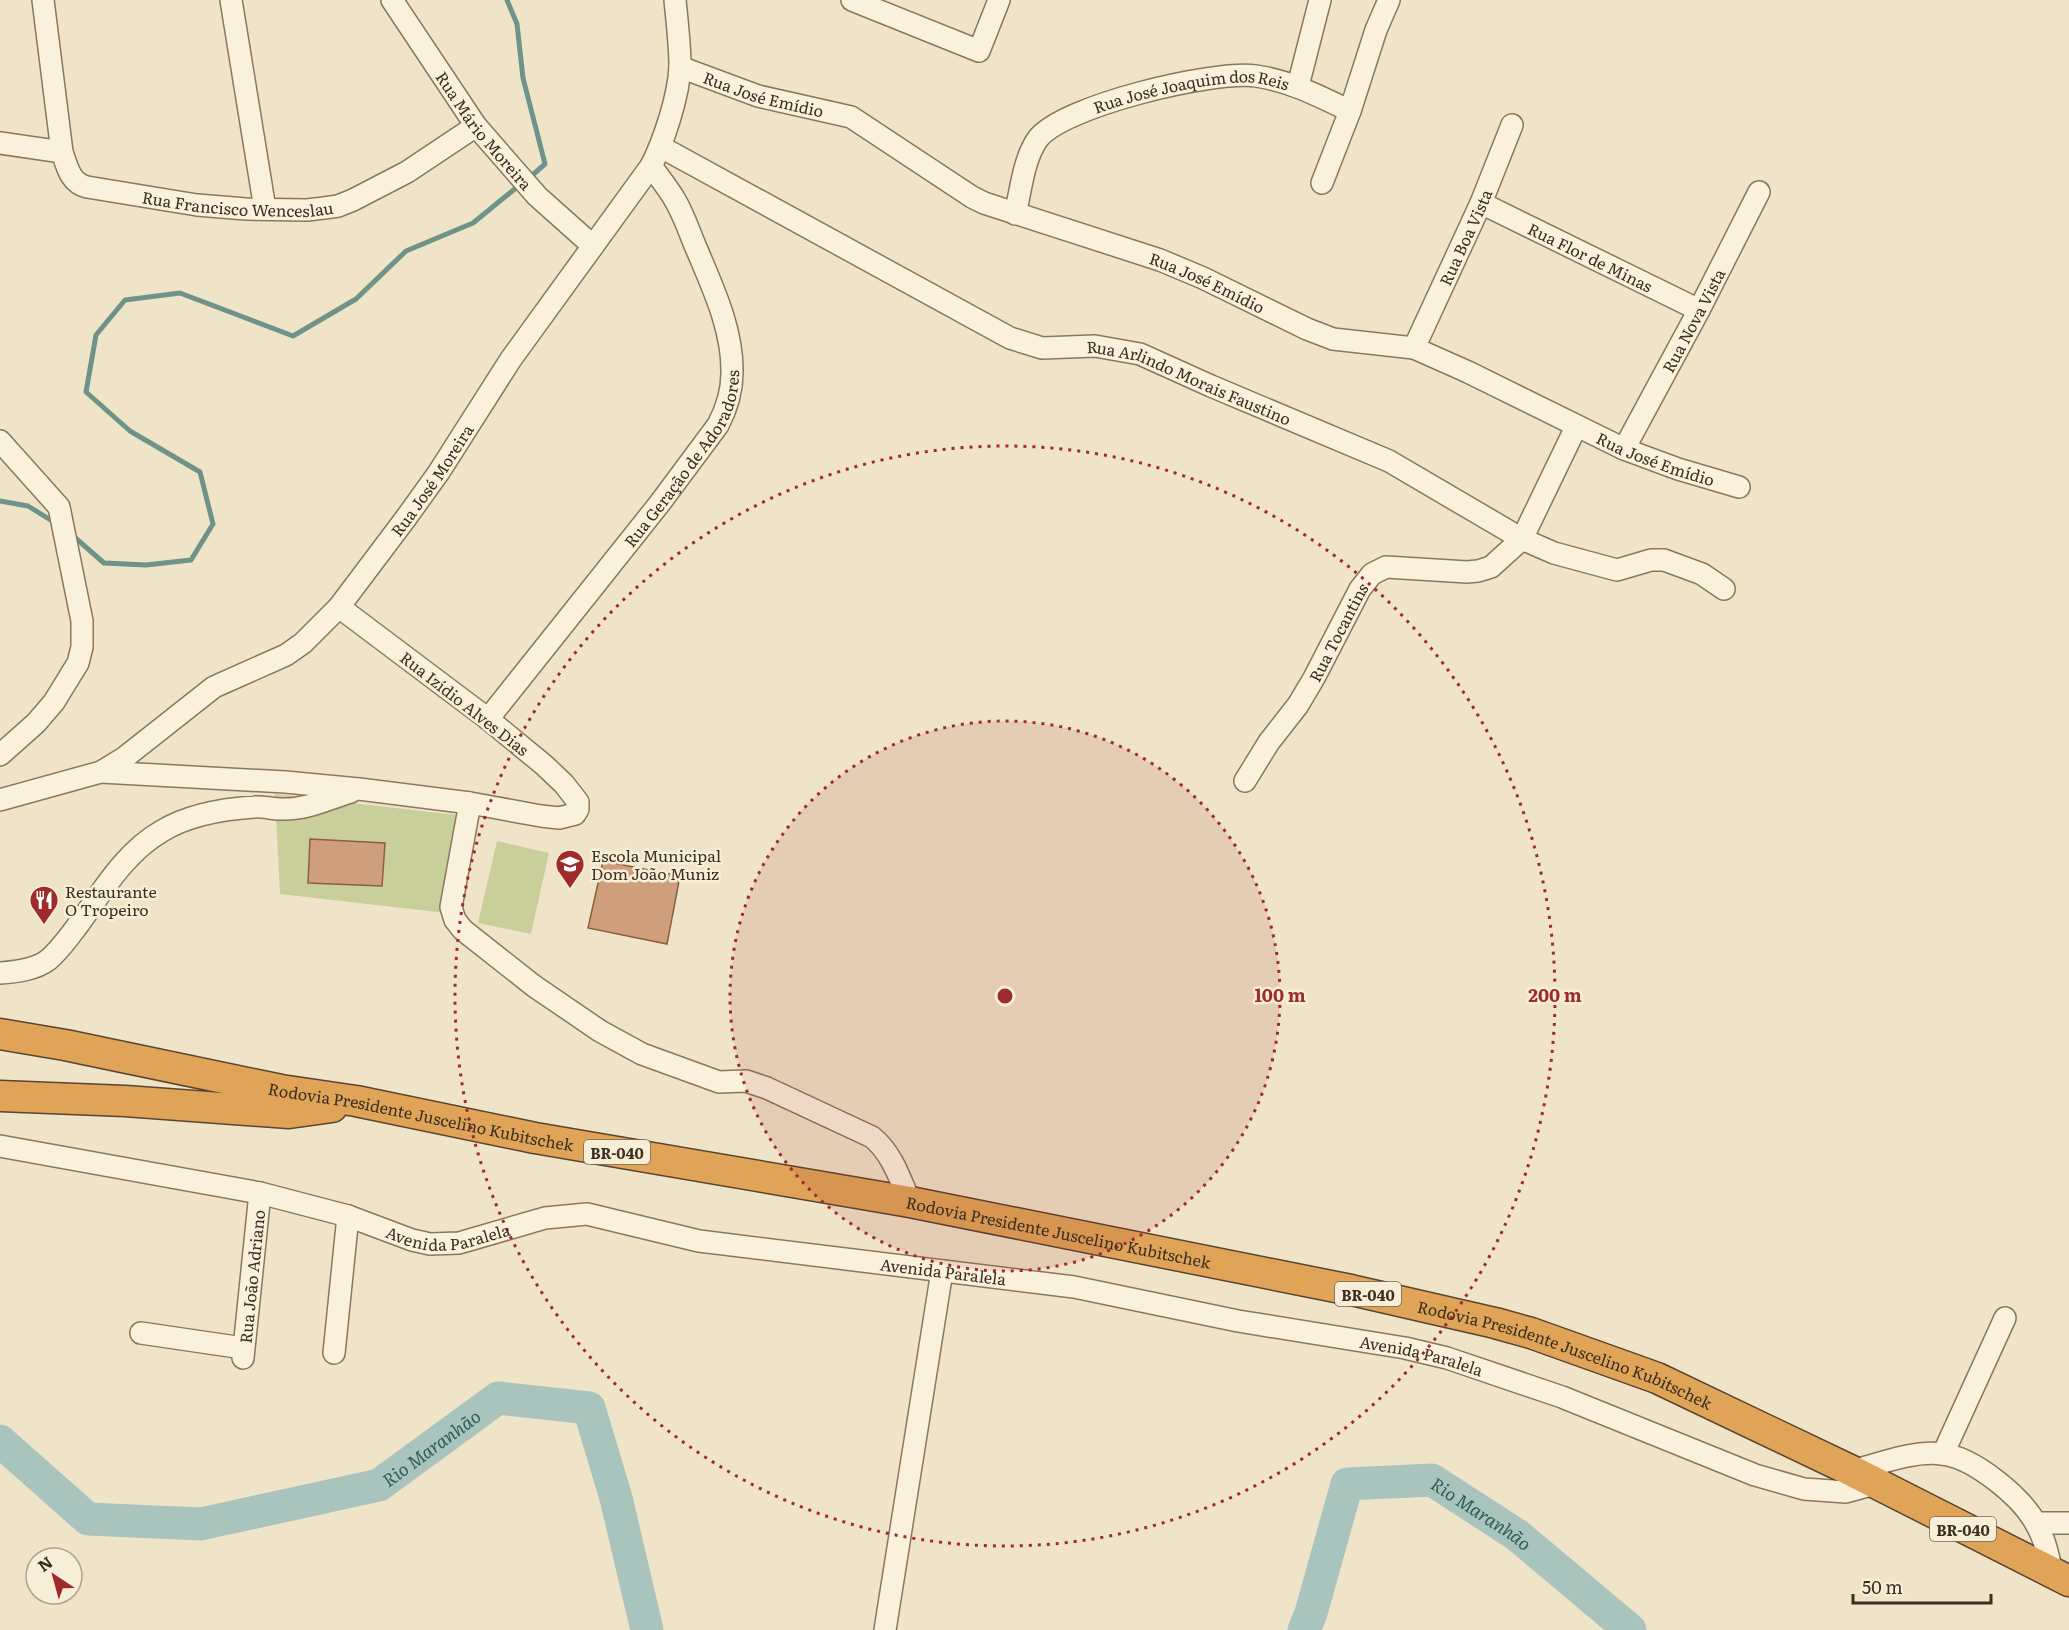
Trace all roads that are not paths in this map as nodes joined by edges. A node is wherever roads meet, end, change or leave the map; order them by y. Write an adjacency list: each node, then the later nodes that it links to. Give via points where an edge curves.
1 (43, 0): 16 (street, Rua Francisco Wenceslau)
2 (231, 0): 21 (street)
3 (392, 0): 13 (street, Rua Mário Moreira)
4 (675, 0): 9 (street, Rua José Moreira)
5 (852, 0): 6 (street, via 979,51)
6 (999, 0)
7 (1320, 0): 10 (street)
8 (1389, 0): 11 (street)
9 (680, 67): 15 (street, Rua José Moreira); 22 (street, Rua José Emídio, via 758,96 851,117 972,197)
10 (1298, 86): 11 (street, Rua José Joaquim dos Reis); 22 (street, Rua José Joaquim dos Reis, via 1246,75 1203,78 1068,118 1045,131 1033,148)
11 (1350, 111): 18 (street)
12 (1512, 125): 20 (street, Rua Boa Vista)
13 (476, 126): 21 (street, Rua Francisco Wenceslau, via 407,172 338,206); 23 (street, Rua Mário Moreira, via 537,196)
14 (0, 143): 16 (street)
15 (661, 147): 17 (street, Rua José Moreira); 30 (street, Rua Arlindo Morais Faustino, via 1010,338 1042,348 1095,346 1140,354 1389,461)
16 (62, 152): 21 (street, Rua Francisco Wenceslau, via 68,172 81,186 197,205)
17 (651, 166): 23 (street, Rua José Moreira); 33 (street, Rua Geração de Adoradores, via 676,201 713,289 731,351 731,393 718,425 660,503)
18 (1322, 183)
19 (1759, 192): 24 (street, Rua Nova Vista)
20 (1481, 203): 24 (street, Rua Flor de Minas); 25 (street, Rua Boa Vista)
21 (265, 209)
22 (1015, 214): 25 (street, Rua José Emídio, via 1160,260 1333,339)
23 (592, 246): 32 (street, Rua José Moreira, via 511,359 439,472)
24 (1699, 310): 28 (street, Rua Nova Vista)
25 (1414, 348): 26 (street, Rua José Emídio)
26 (1576, 427): 28 (street, Rua José Emídio); 30 (street, Rua Tocantins)
27 (0, 441): 34 (street, via 59,507 82,621 81,656 54,702)
28 (1624, 449): 29 (street, Rua José Emídio)
29 (1739, 487)
30 (1522, 539): 31 (street, Rua Arlindo Morais Faustino, via 1554,553 1617,570 1664,560 1702,574); 36 (street, Rua Tocantins, via 1499,561 1478,571 1391,566 1372,574 1360,589 1298,705)
31 (1724, 589)
32 (339, 607): 33 (street, Rua Izídio Alves Dias); 35 (street, Rua José Moreira, via 286,655 214,687)
33 (488, 719): 39 (street, Rua Izídio Alves Dias, via 564,784 578,802 578,809 570,817 559,818)
34 (0, 755)
35 (101, 772): 37 (street); 38 (street, Rua José Moreira)
36 (1245, 781)
37 (359, 789): 39 (street); 40 (street, via 307,806 213,812 161,831 119,869 48,960 32,968)
38 (0, 800)
39 (470, 803): 46 (street, via 451,907 463,930 534,986 642,1054 719,1082 746,1081 767,1088 872,1137 893,1163)
40 (0, 973)
41 (0, 1034): 43 (highway, Rodovia Presidente Juscelino Kubitschek / BR-040)
42 (0, 1096): 43 (highway, via 289,1113)
43 (356, 1101): 46 (highway, Rodovia Presidente Juscelino Kubitschek / BR-040, via 536,1138)
44 (0, 1146): 45 (street, Avenida Paralela)
45 (260, 1193): 47 (street, Avenida Paralela); 50 (street, Rua João Adriano, via 243,1353)
46 (910, 1202): 53 (highway, Rodovia Presidente Juscelino Kubitschek / BR-040, via 1351,1290 1531,1333 1657,1378)
47 (348, 1216): 48 (street, Avenida Paralela, via 412,1240 441,1244 474,1240 545,1218 587,1214 699,1241); 51 (street)
48 (942, 1271): 53 (street, Avenida Paralela, via 1074,1287 1238,1321 1405,1348 1447,1358 1572,1401 1755,1475 1804,1489 1846,1492); 57 (street)
49 (2005, 1318): 52 (street)
50 (141, 1333)
51 (334, 1353)
52 (1943, 1454): 53 (street, Avenida Paralela, via 1907,1456); 54 (street, via 1965,1461 1993,1478)
53 (1864, 1478): 56 (highway, Rodovia Presidente Juscelino Kubitschek / BR-040)
54 (2036, 1523): 55 (street); 56 (street)
55 (2069, 1523)
56 (2060, 1576)
57 (885, 1630)

